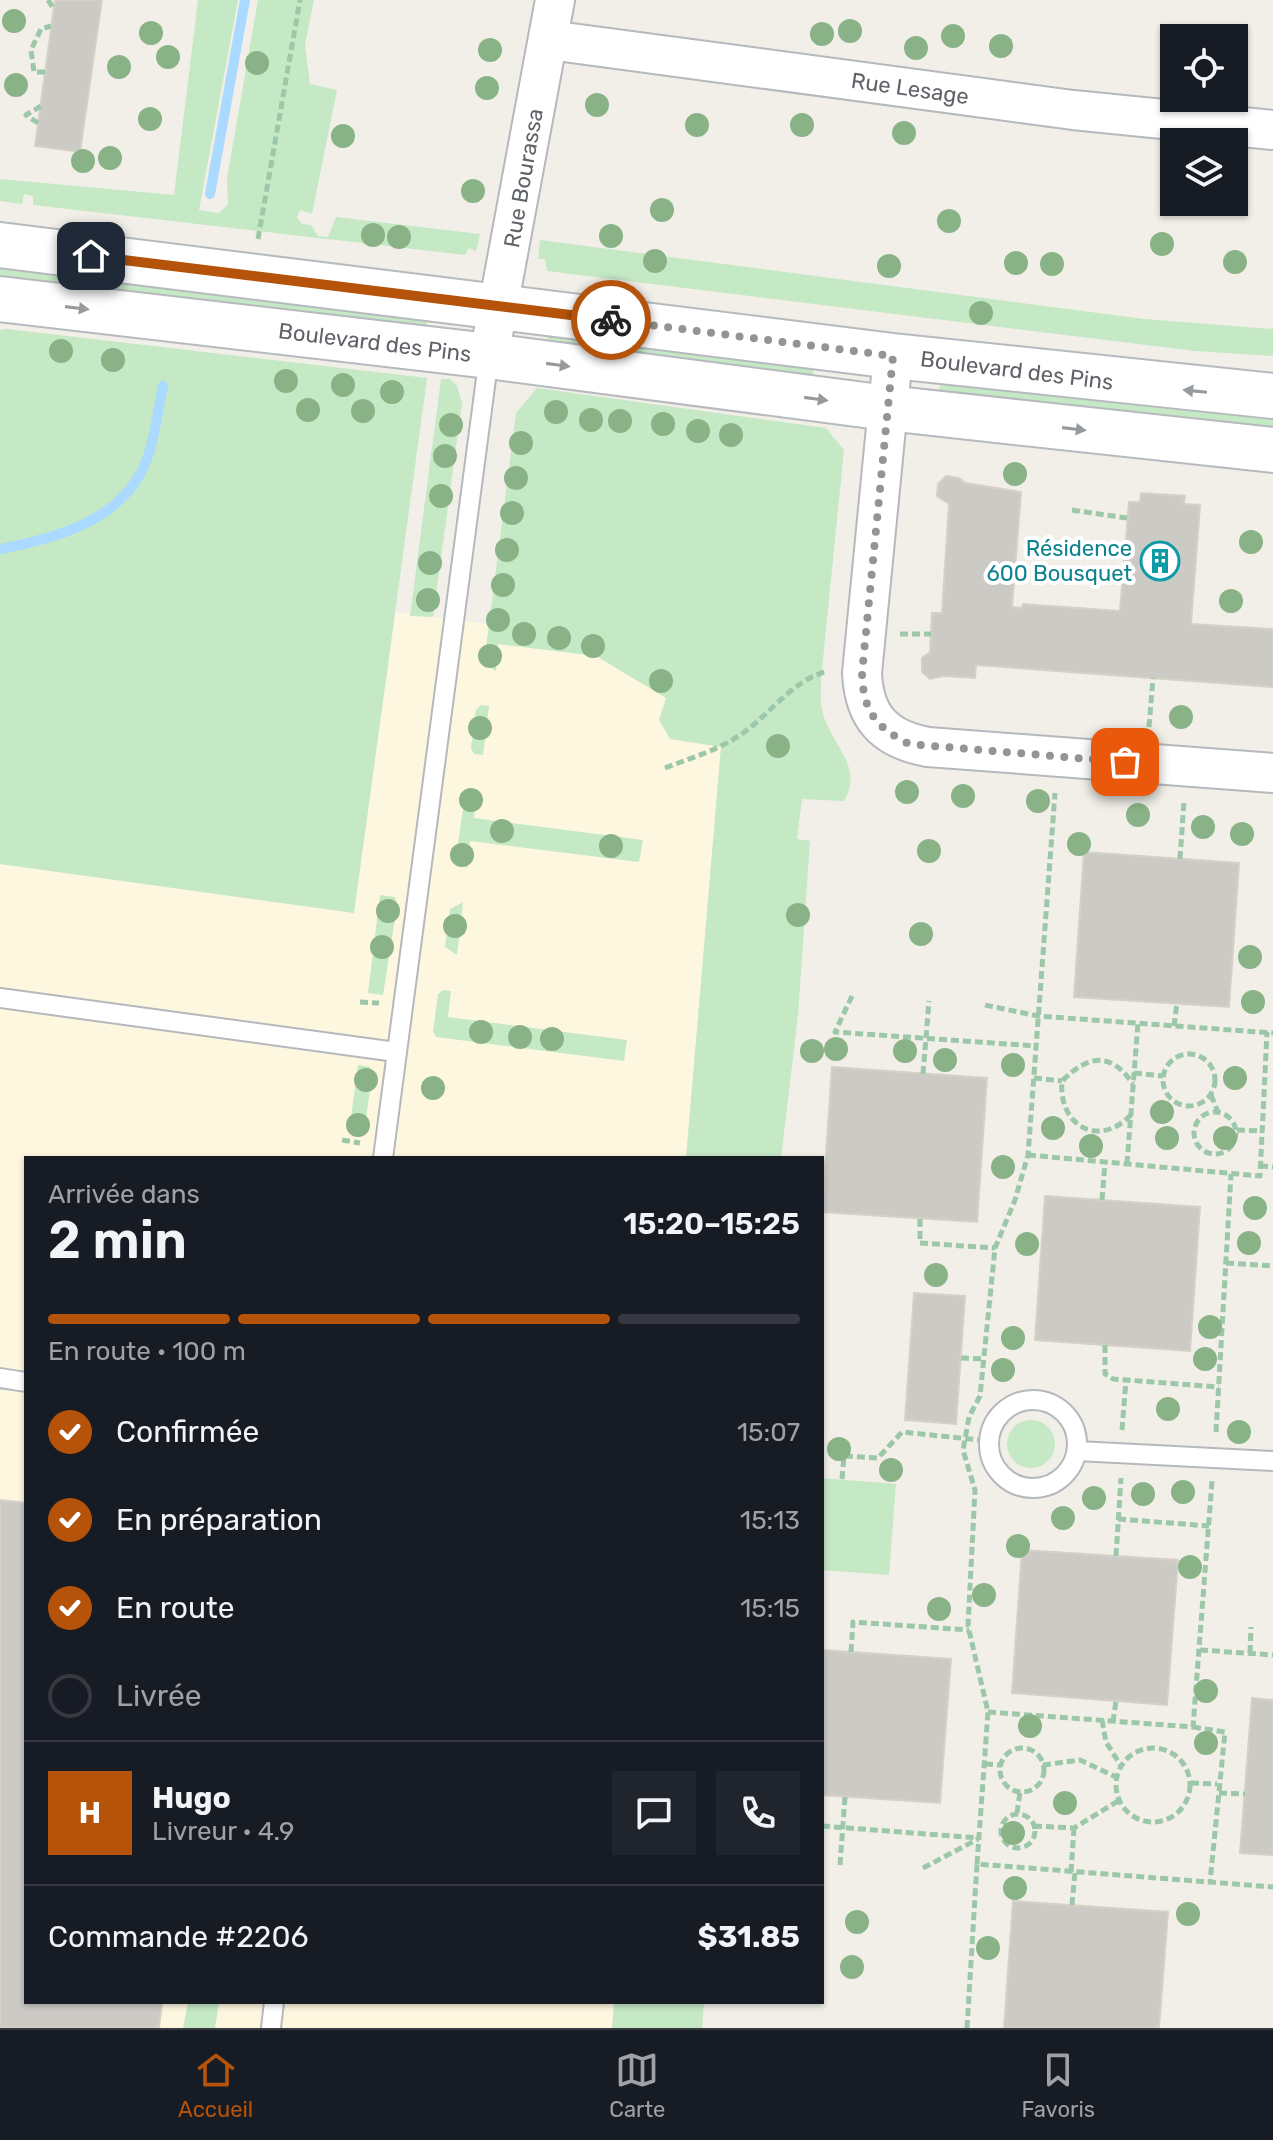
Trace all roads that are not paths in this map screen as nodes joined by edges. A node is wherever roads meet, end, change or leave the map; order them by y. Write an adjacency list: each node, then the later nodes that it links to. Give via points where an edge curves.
1 (555, 0): 2 (street, Rue Bourassa)
2 (549, 40): 3 (street, Rue Lesage, via 1073,110); 6 (street, Rue Bourassa)
3 (1273, 130)
4 (0, 245): 6 (street, Boulevard des Pins)
5 (0, 299): 7 (street, Boulevard des Pins, one-way to 7)
6 (500, 306): 7 (street, Rue Bourassa); 8 (street, Boulevard des Pins)
7 (489, 356): 10 (street, Boulevard des Pins, one-way to 10); 14 (lane)
8 (893, 356): 9 (street, Boulevard des Pins, one-way to 8); 10 (street)
9 (1273, 396)
10 (887, 408): 11 (street, Boulevard des Pins, one-way to 11); 12 (street, via 862,673 866,707 888,732 928,747)
11 (1273, 450)
12 (1273, 773)
13 (0, 998): 14 (lane)
14 (396, 1052): 15 (lane)
15 (383, 1156)
16 (0, 1378): 17 (lane)
17 (24, 1382)
18 (1077, 1451): 18 (lane, via 1073,1464 1053,1484 1026,1489 1001,1475 989,1441 1004,1410 1033,1400 1061,1410 1071,1421); 19 (lane)
19 (1273, 1461)
20 (274, 2004): 21 (lane)
21 (271, 2028)

